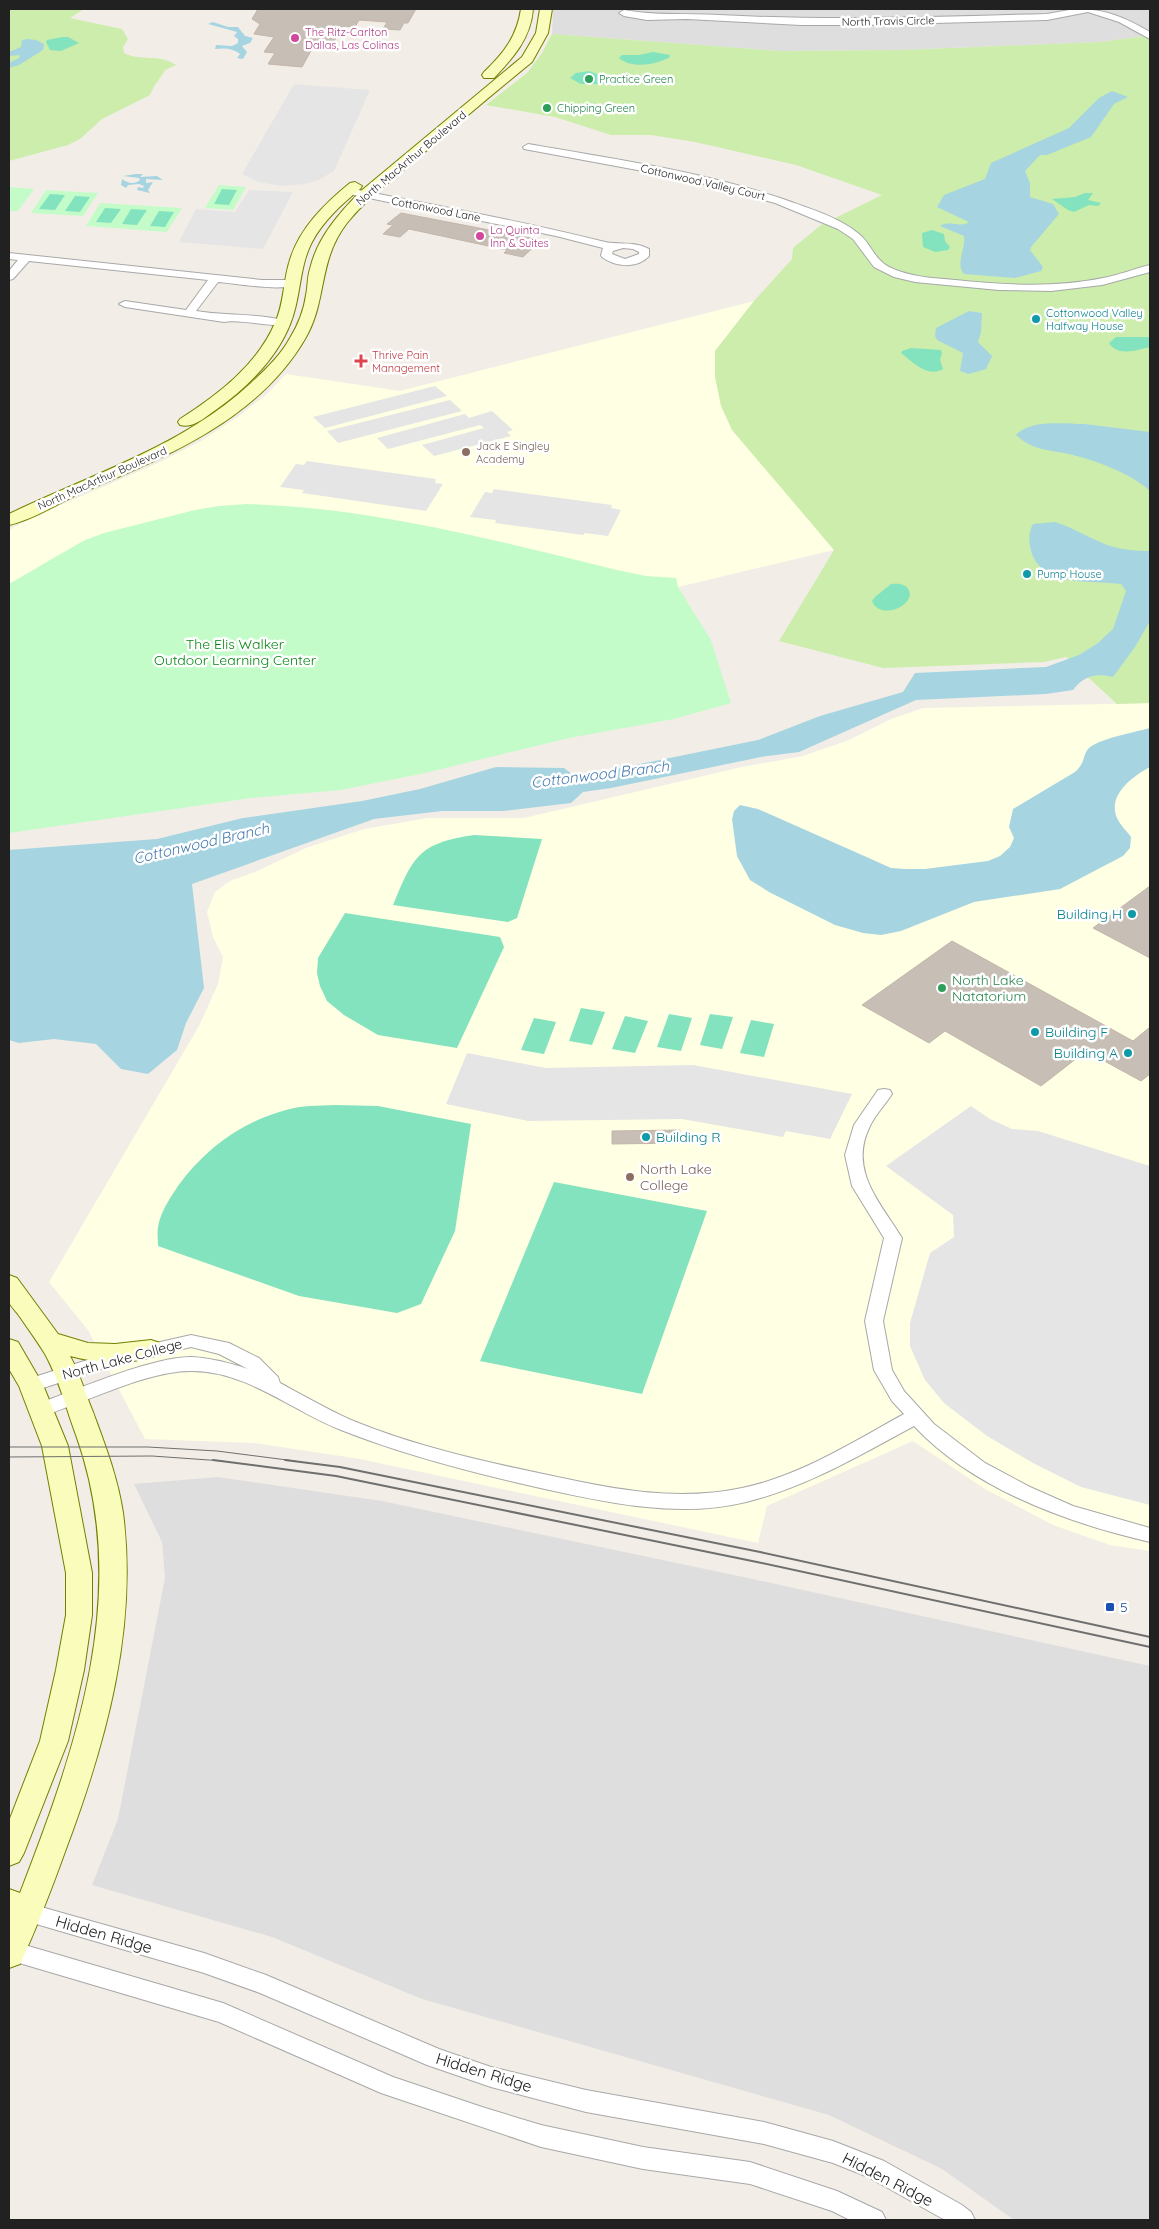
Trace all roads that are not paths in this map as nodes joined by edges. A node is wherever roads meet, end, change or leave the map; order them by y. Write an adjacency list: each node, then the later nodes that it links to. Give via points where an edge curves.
1 (527, 9): 8 (main road, North MacArthur Boulevard, via 523,33 506,58)
2 (546, 9): 9 (main road, North MacArthur Boulevard, via 542,33 527,59)
3 (1089, 9): 5 (street, North Travis Circle, via 1038,18 861,22 801,22); 6 (street, via 1122,20)
4 (624, 13): 5 (street, North Travis Circle, via 647,17)
5 (688, 13)
6 (1150, 36)
7 (528, 147): 13 (street, Cottonwood Valley Court, via 672,173 781,202 856,236 874,263 906,277 976,286 1046,287 1125,276)
8 (348, 191): 9 (street, Cottonwood Lane); 16 (main road, North MacArthur Boulevard, via 307,239)
9 (366, 194): 10 (street, Cottonwood Lane); 22 (main road, North MacArthur Boulevard, via 346,214 323,248 308,316 297,338)
10 (611, 247)
11 (9, 256): 12 (street)
12 (26, 258): 14 (street); 15 (street)
13 (1150, 268)
14 (9, 276)
15 (215, 278): 16 (street, via 262,283); 18 (street)
16 (293, 282): 20 (main road, North MacArthur Boulevard, via 290,304)
17 (125, 304): 18 (street)
18 (190, 314): 19 (street)
19 (224, 319): 20 (street, via 227,323 268,326)
20 (279, 323): 21 (main road, North MacArthur Boulevard, via 274,342)
21 (255, 364): 22 (main road); 23 (main road, North MacArthur Boulevard, via 200,414 169,433 129,454)
22 (275, 368): 24 (main road, North MacArthur Boulevard, via 230,412 169,448)
23 (9, 504)
24 (9, 520)
25 (884, 1094): 34 (street, via 862,1124 853,1155 860,1186 893,1238 874,1321 883,1370 898,1396)
26 (9, 1284): 27 (main road)
27 (47, 1340): 29 (main road, via 88,1352); 31 (main road)
28 (9, 1348): 30 (main road)
29 (151, 1349): 31 (street, North Lake College); 32 (street, North Lake College, via 191,1341 223,1348 253,1363)
30 (31, 1385): 31 (street, North Lake College); 33 (main road)
31 (71, 1385): 32 (street, North Lake College, via 193,1364 252,1377); 33 (street, North Lake College); 39 (main road, via 101,1472 110,1513 114,1571 107,1665 86,1747 59,1830)
32 (287, 1395): 34 (street, North Lake College, via 334,1420 439,1457 602,1494 652,1501 704,1501 742,1496 775,1486 821,1466)
33 (42, 1409): 36 (main road, via 55,1446 79,1573 79,1614 70,1670 54,1741)
34 (916, 1416): 35 (street, via 978,1468 1023,1492 1068,1512)
35 (1150, 1535)
36 (46, 1760): 37 (main road); 38 (main road)
37 (9, 1820)
38 (9, 1853)
39 (18, 1907): 40 (main road); 42 (street, Hidden Ridge, via 266,1985 436,2058 491,2077 634,2111 764,2133 833,2152 876,2170)
40 (9, 1952): 41 (street, via 167,1995 223,2014 389,2086 482,2118 541,2136 643,2158 750,2174 837,2202)
41 (874, 2220)
42 (963, 2220)

